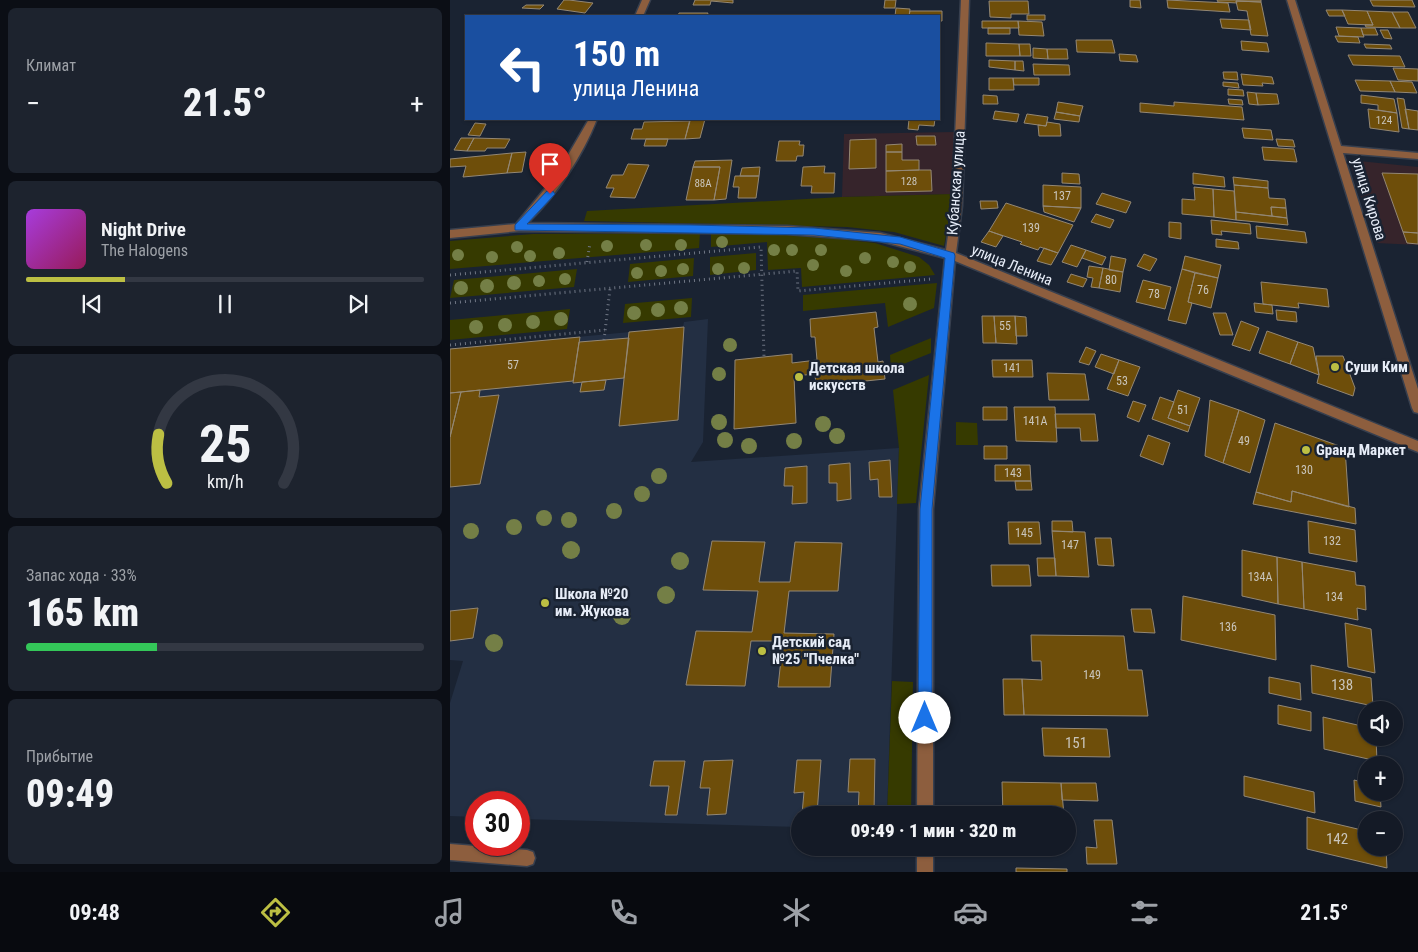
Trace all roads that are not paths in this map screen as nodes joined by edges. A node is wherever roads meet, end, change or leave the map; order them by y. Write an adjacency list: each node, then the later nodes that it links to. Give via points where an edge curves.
1 (646, 0): 4 (street)
2 (965, 0): 10 (street, Кубанская улица, via 957,206)
3 (1291, 0): 6 (street, улица Кирова)
4 (639, 15)
5 (593, 120): 8 (street, via 560,180)
6 (1338, 149): 7 (street); 11 (street, улица Кирова)
7 (1418, 156)
8 (518, 228): 9 (street, улица Ленина); 10 (street, улица Ленина, via 691,228 832,233 900,241)
9 (450, 234)
10 (950, 256): 12 (street, улица Ленина); 13 (street, Кубанская улица, via 926,509)
11 (1418, 408)
12 (1418, 447)
13 (925, 806)
14 (450, 852): 16 (street)
15 (925, 856): 17 (street)
16 (527, 858)
17 (925, 872)

